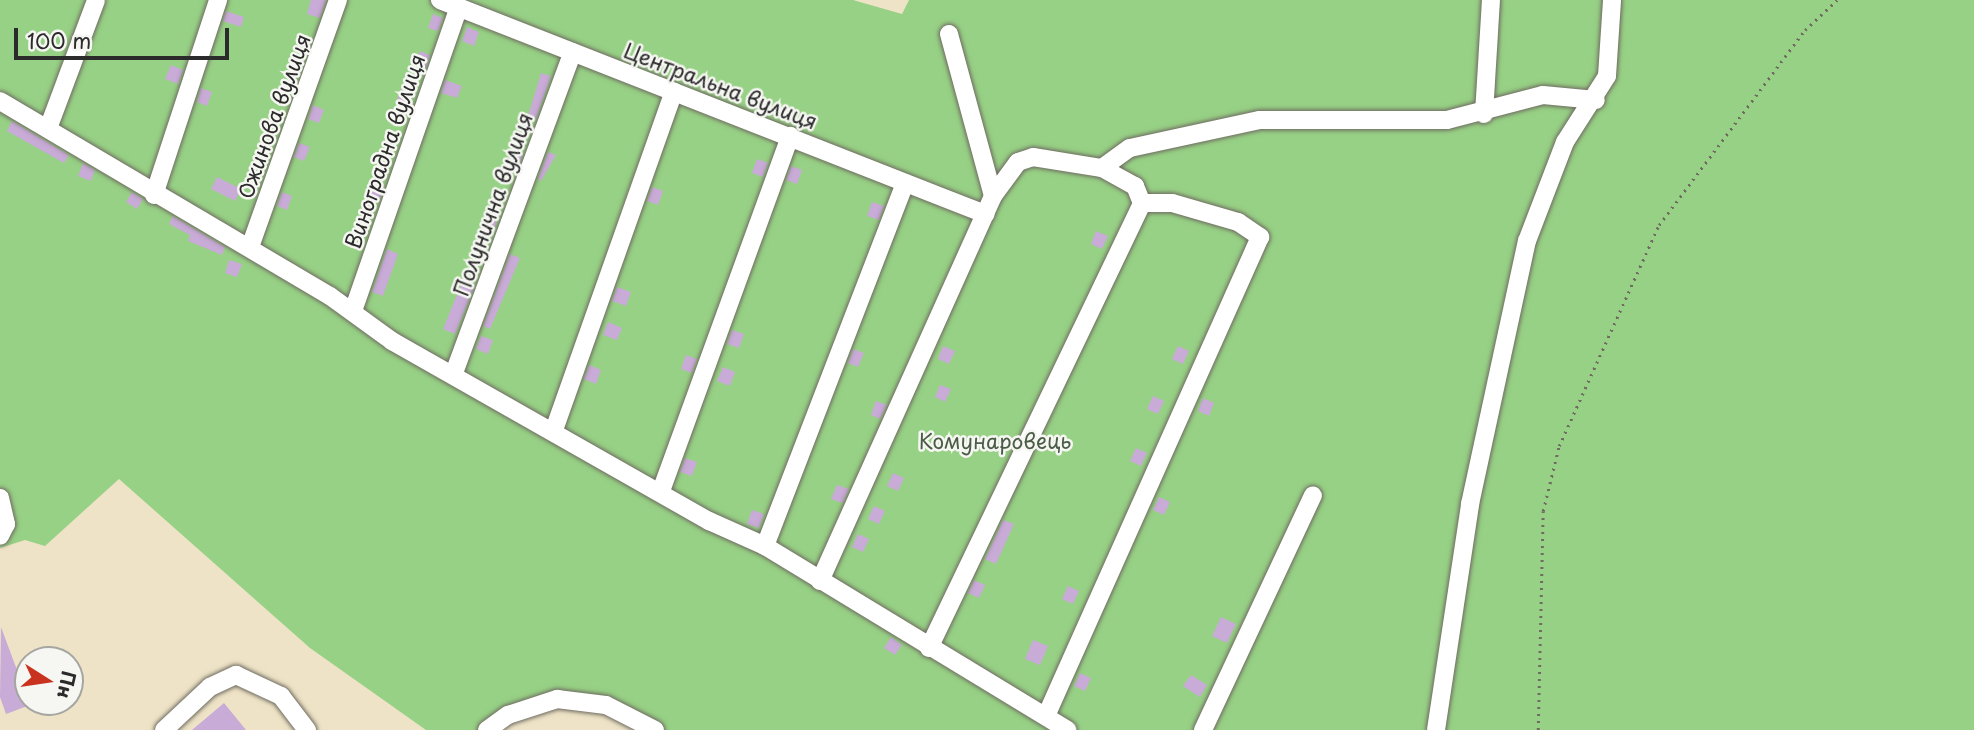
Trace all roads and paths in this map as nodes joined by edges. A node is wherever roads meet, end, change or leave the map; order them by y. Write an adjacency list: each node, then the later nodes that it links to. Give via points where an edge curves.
1 (96, 0): 15 (street)
2 (218, 0): 19 (street)
3 (338, 0): 23 (street, Ожинова вулиця)
4 (440, 0): 8 (street, Центральна вулиця)
5 (1490, 0): 14 (street)
6 (1612, 0): 13 (street, via 1613,47)
7 (1837, 0): 42 (path, via 1805,30 1660,225 1559,446 1543,511)
8 (458, 7): 10 (street, Центральна вулиця); 24 (street, Виноградна вулиця)
9 (949, 34): 20 (street)
10 (573, 52): 11 (street, Центральна вулиця); 25 (street, Полунична вулиця)
11 (674, 92): 16 (street, Центральна вулиця); 26 (street)
12 (0, 100): 15 (street)
13 (1596, 100): 14 (street, via 1543,95); 41 (street, via 1565,142 1527,241 1470,504)
14 (1484, 114): 17 (street, via 1447,120 1260,120 1130,148)
15 (49, 126): 19 (street)
16 (790, 136): 18 (street, Центральна вулиця); 27 (street)
17 (1102, 168): 20 (street, via 1033,157 1018,162); 21 (street, via 1135,186)
18 (905, 183): 22 (street, Центральна вулиця); 31 (street)
19 (154, 195): 23 (street)
20 (993, 196): 22 (street)
21 (1142, 203): 33 (street); 34 (street, via 1212,213 1260,237)
22 (985, 214): 32 (street)
23 (250, 247): 24 (street)
24 (353, 311): 25 (street, via 392,341)
25 (454, 373): 26 (street)
26 (554, 430): 27 (street)
27 (661, 491): 31 (street)
28 (1313, 495): 40 (street)
29 (0, 498): 30 (street, via 6,524)
30 (0, 536)
31 (765, 546): 32 (street)
32 (820, 581): 33 (street)
33 (929, 648): 34 (street)
34 (1046, 716): 39 (street)
35 (163, 730): 36 (street, via 210,687 236,675 281,696)
36 (307, 730)
37 (487, 730): 38 (street, via 508,715 556,699 606,705)
38 (654, 730)
39 (1068, 730)
40 (1203, 730)
41 (1436, 730)
42 (1538, 730)

